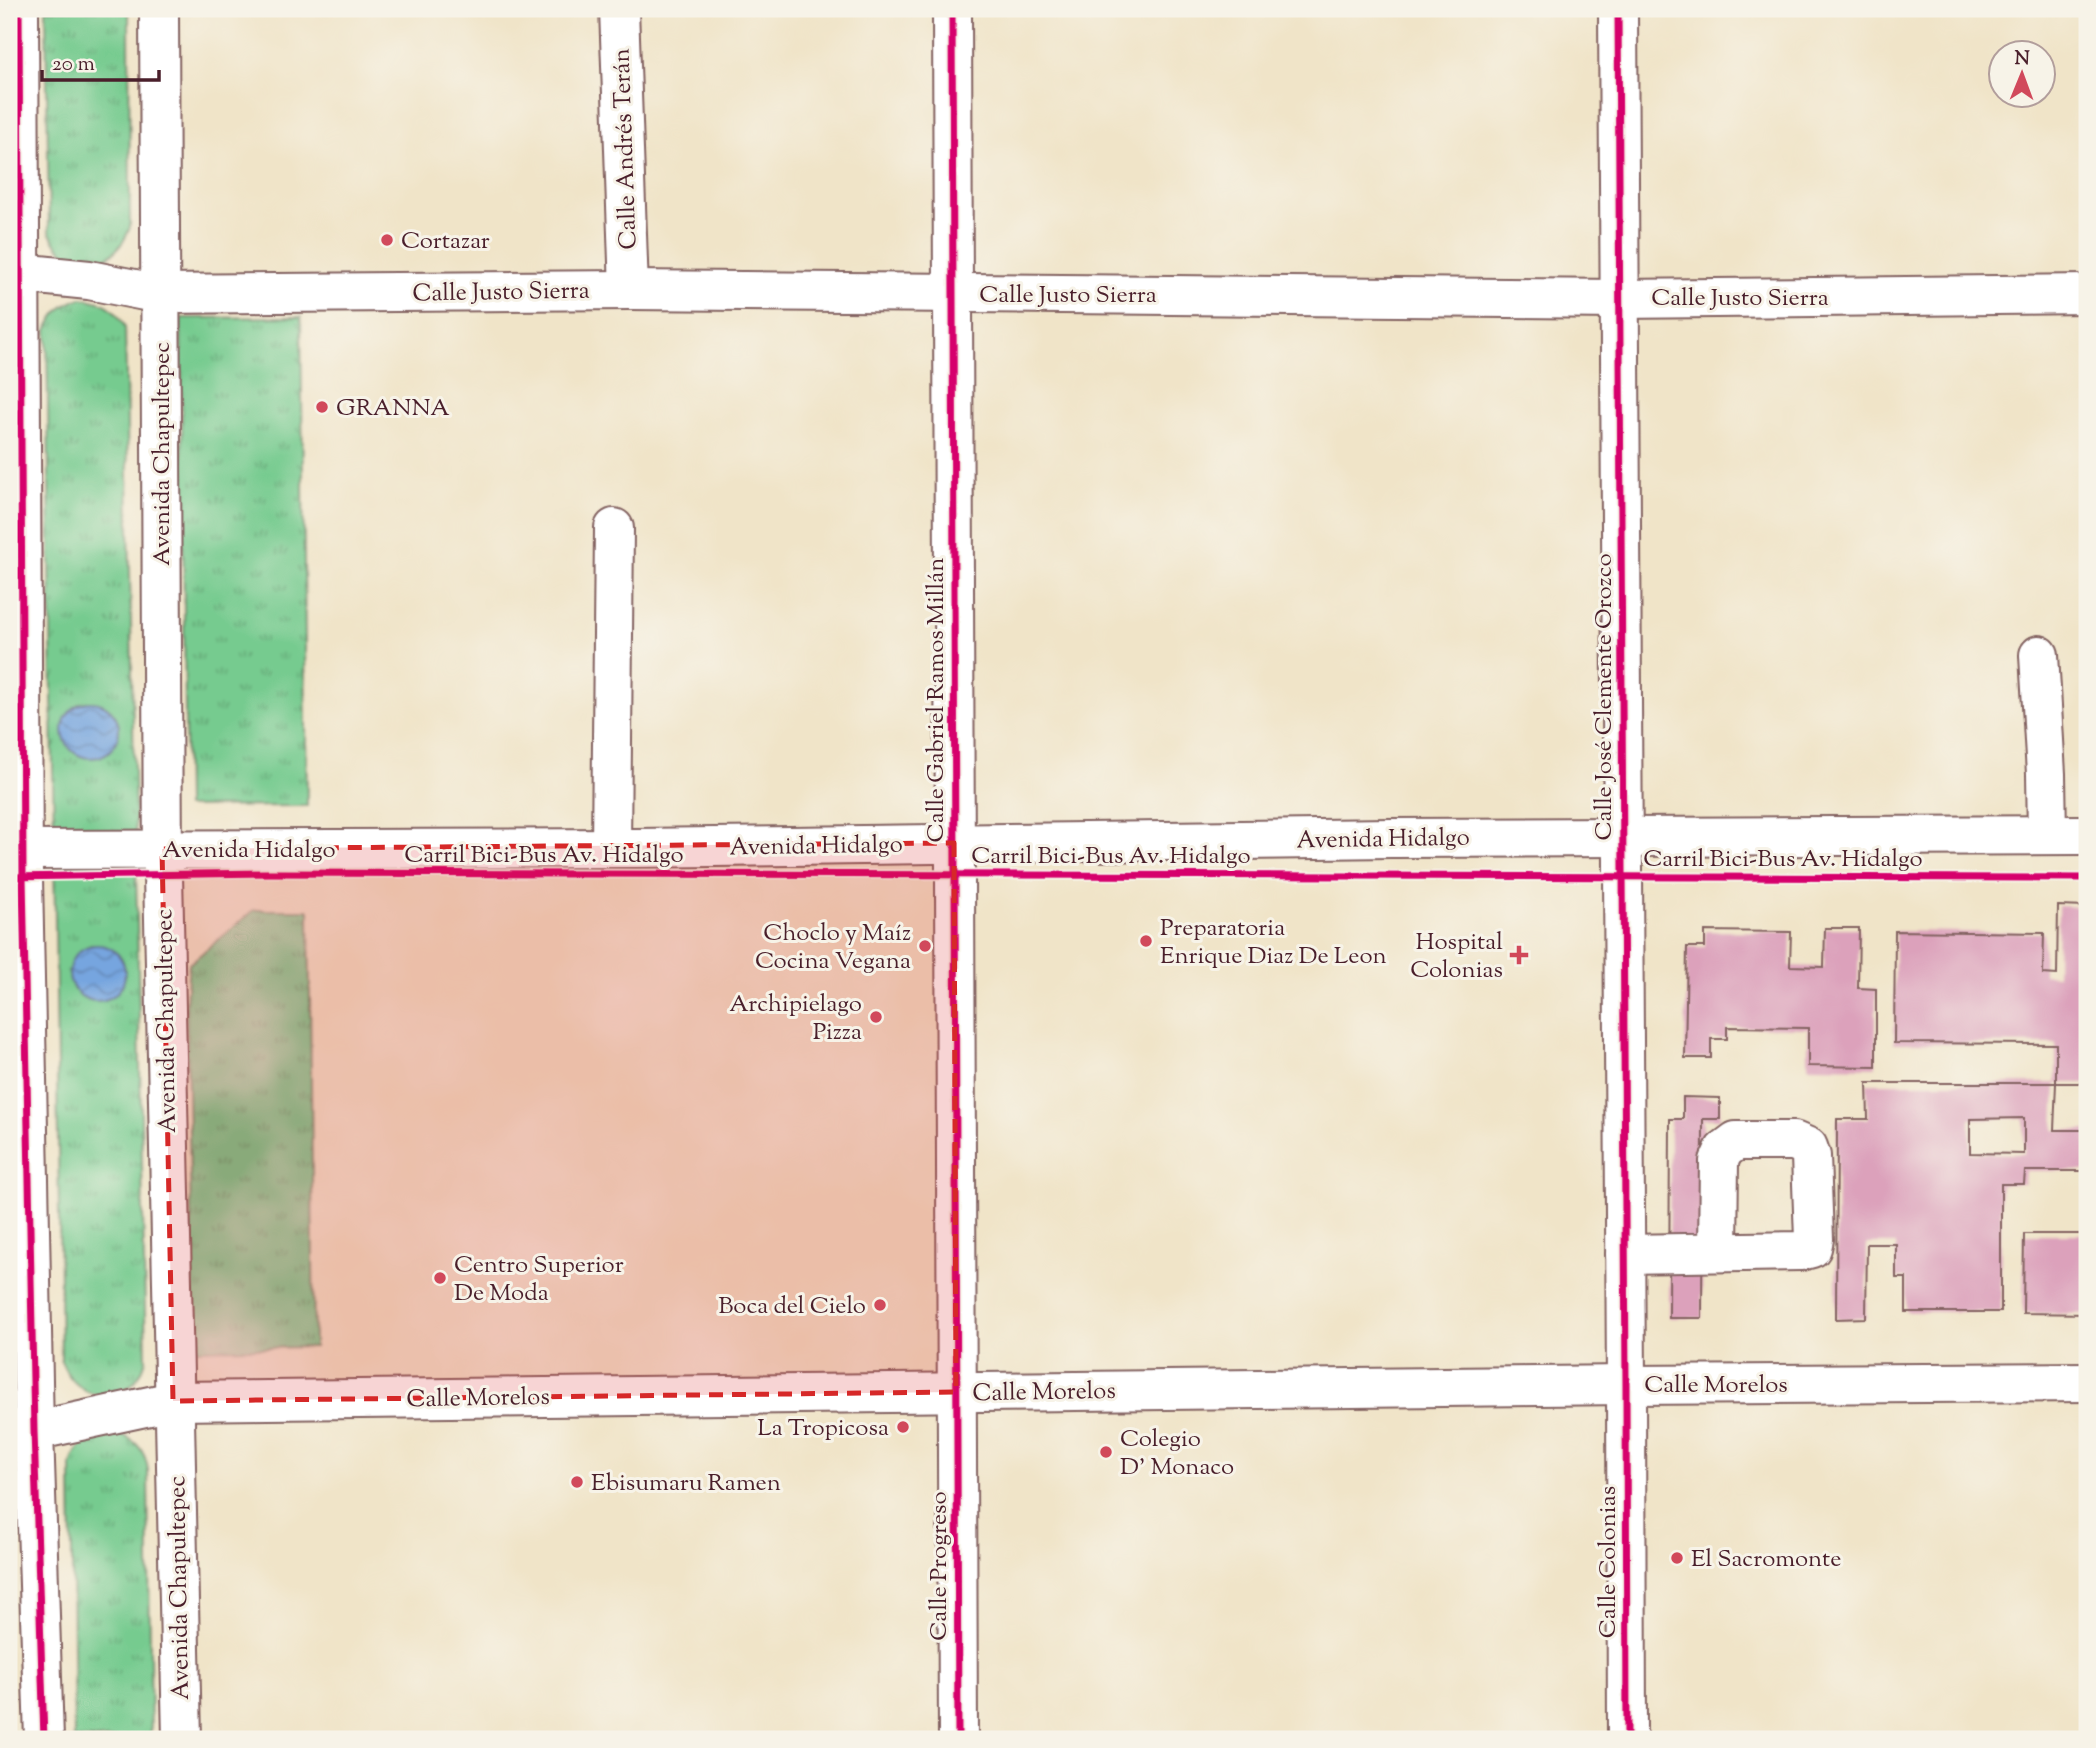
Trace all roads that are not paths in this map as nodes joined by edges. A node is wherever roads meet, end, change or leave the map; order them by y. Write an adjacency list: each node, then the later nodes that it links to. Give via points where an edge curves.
1 (19, 9): 6 (street)
2 (159, 9): 9 (street, Avenida Chapultepec)
3 (620, 9): 7 (street, Calle Andrés Terán)
4 (952, 9): 8 (street, Calle Gabriel Ramos Millán)
5 (1618, 9): 11 (street, Calle José Clemente Orozco)
6 (15, 272): 9 (street, Calle Justo Sierra); 20 (street)
7 (629, 290): 8 (street, Calle Justo Sierra); 9 (street, Calle Justo Sierra)
8 (953, 293): 11 (street, Calle Justo Sierra); 17 (street, Calle Gabriel Ramos Millán)
9 (160, 294): 19 (street, Avenida Chapultepec)
10 (2087, 295): 11 (street, Calle Justo Sierra)
11 (1619, 299): 16 (street, Calle José Clemente Orozco)
12 (614, 528): 18 (street)
13 (2039, 655): 14 (street)
14 (2047, 835): 15 (street, Avenida Hidalgo); 16 (street, Avenida Hidalgo)
15 (2087, 835)
16 (1623, 836): 17 (street, Avenida Hidalgo); 22 (street, Calle José Clemente Orozco)
17 (954, 843): 18 (street, Avenida Hidalgo); 25 (street, Calle Gabriel Ramos Millán)
18 (611, 848): 19 (street, Avenida Hidalgo)
19 (162, 849): 20 (street, Avenida Hidalgo); 26 (street, Avenida Chapultepec)
20 (16, 850): 27 (street)
21 (1718, 1252): 22 (street)
22 (1625, 1254): 24 (street, Calle José Clemente Orozco)
23 (2087, 1382): 24 (street, Calle Morelos)
24 (1626, 1385): 25 (street, Calle Morelos); 31 (street, Calle Colonias)
25 (956, 1392): 26 (street, Calle Morelos); 30 (street, Calle Progreso)
26 (173, 1401): 27 (street, Calle Morelos); 29 (street, Avenida Chapultepec)
27 (21, 1438): 28 (street)
28 (44, 1739)
29 (181, 1739)
30 (958, 1739)
31 (1627, 1739)

